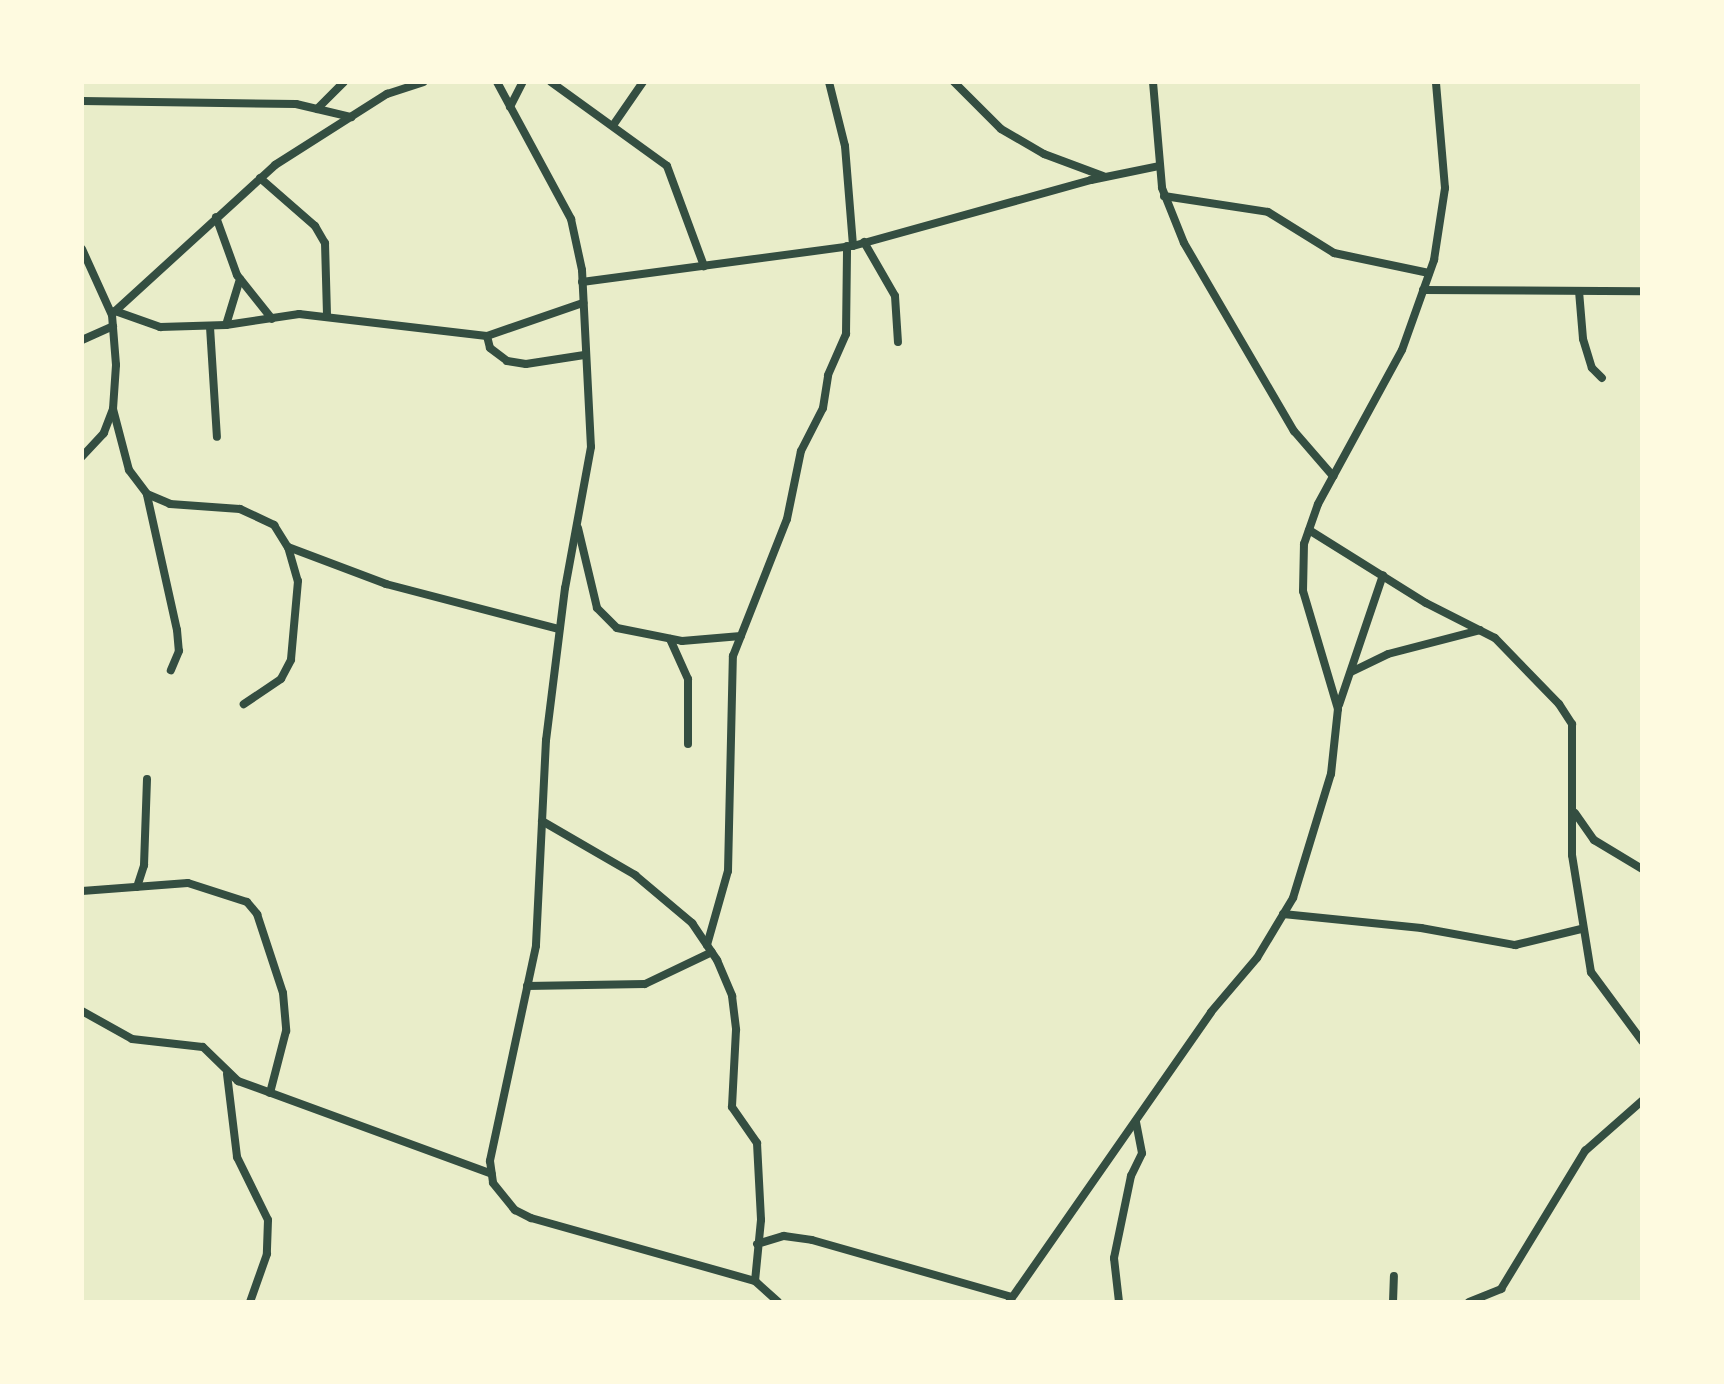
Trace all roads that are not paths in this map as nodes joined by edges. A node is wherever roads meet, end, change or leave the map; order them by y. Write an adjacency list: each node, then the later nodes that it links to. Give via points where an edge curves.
1 (344, 82): 13 (street)
2 (423, 82): 14 (street, via 387,94)
3 (497, 82): 12 (street)
4 (523, 82): 12 (street)
5 (551, 82): 15 (street)
6 (643, 82): 15 (street)
7 (829, 82): 22 (street, via 845,146)
8 (954, 82): 17 (street, via 1001,129 1044,154)
9 (1153, 82): 16 (street)
10 (1436, 82): 25 (street, via 1445,188)
11 (82, 101): 13 (street)
12 (510, 107): 27 (street, via 571,219)
13 (317, 109): 14 (street)
14 (351, 117): 18 (street)
15 (614, 124): 24 (street, via 667,166)
16 (1159, 166): 17 (street); 19 (street)
17 (1105, 177): 21 (street)
18 (260, 178): 20 (street); 33 (street, via 315,226 325,243)
19 (1164, 196): 25 (street, via 1268,212 1334,253); 46 (street, via 1184,243 1294,431)
20 (216, 217): 26 (street); 32 (street)
21 (864, 242): 22 (street); 40 (street, via 895,296)
22 (850, 246): 24 (street); 54 (street, via 846,334 828,375 823,408 801,451 787,519)
23 (82, 249): 32 (street)
24 (704, 266): 27 (street)
25 (1429, 273): 28 (street)
26 (240, 279): 34 (street); 35 (street)
27 (582, 282): 31 (street)
28 (1423, 290): 29 (street); 46 (street, via 1402,350)
29 (1579, 291): 30 (street); 42 (street, via 1585,347)
30 (1642, 291)
31 (583, 303): 38 (street); 41 (street)
32 (113, 313): 36 (street); 37 (street, via 160,327)
33 (327, 315): 34 (street); 38 (street)
34 (272, 319): 35 (street)
35 (226, 325): 37 (street)
36 (113, 326): 39 (street); 43 (street)
37 (210, 327): 44 (street)
38 (487, 336): 41 (street, via 490,348 507,361 526,364)
39 (82, 340)
40 (898, 342)
41 (584, 355): 48 (street, via 591,447)
42 (1602, 378)
43 (113, 409): 45 (street, via 104,433); 47 (street, via 129,470)
44 (217, 437)
45 (82, 457)
46 (1333, 476): 49 (street)
47 (147, 494): 50 (street, via 170,504 240,509 274,525); 56 (street, via 177,630 179,651)
48 (576, 523): 52 (street); 55 (street, via 604,619 639,635)
49 (1309, 530): 51 (street); 59 (street, via 1303,591)
50 (288, 547): 52 (street, via 386,584); 58 (street, via 298,581 291,660 281,679)
51 (1383, 575): 53 (street); 57 (street)
52 (559, 629): 63 (street)
53 (1480, 630): 57 (street, via 1388,654); 62 (street, via 1522,663 1572,724)
54 (741, 636): 55 (street); 69 (street, via 733,656 728,871)
55 (670, 639): 60 (street, via 688,679)
56 (171, 670)
57 (1351, 672): 59 (street)
58 (244, 704)
59 (1338, 709): 67 (street, via 1331,774 1293,898)
60 (688, 744)
61 (147, 779): 65 (street, via 144,865)
62 (1574, 812): 64 (street, via 1594,840); 68 (street, via 1572,855)
63 (542, 821): 69 (street, via 635,875 692,923); 70 (street, via 536,946)
64 (1642, 869)
65 (137, 887): 66 (street); 74 (street, via 188,883 219,889 247,902 257,914 283,993 286,1031)
66 (82, 891)
67 (1283, 914): 68 (street, via 1421,928 1515,945); 76 (street)
68 (1581, 929): 72 (street, via 1591,972)
69 (710, 949): 70 (street, via 645,984); 78 (street, via 732,996 738,1061 732,1107 757,1143)
70 (527, 986): 77 (street, via 490,1161)
71 (82, 1011): 73 (street, via 132,1039 203,1047)
72 (1642, 1041)
73 (227, 1074): 74 (street); 82 (street, via 237,1157 268,1220 267,1254)
74 (270, 1093): 77 (street)
75 (1642, 1101): 86 (street, via 1585,1151 1501,1289)
76 (1136, 1122): 81 (street); 84 (street, via 1142,1153 1131,1176 1114,1258)
77 (492, 1174): 80 (street, via 504,1200 531,1218 635,1243)
78 (757, 1244): 80 (street); 81 (street, via 784,1236 812,1240)
79 (1394, 1276): 85 (street)
80 (755, 1281): 83 (street)
81 (1010, 1299)
82 (250, 1302)
83 (778, 1302)
84 (1119, 1302)
85 (1393, 1302)
86 (1469, 1302)

